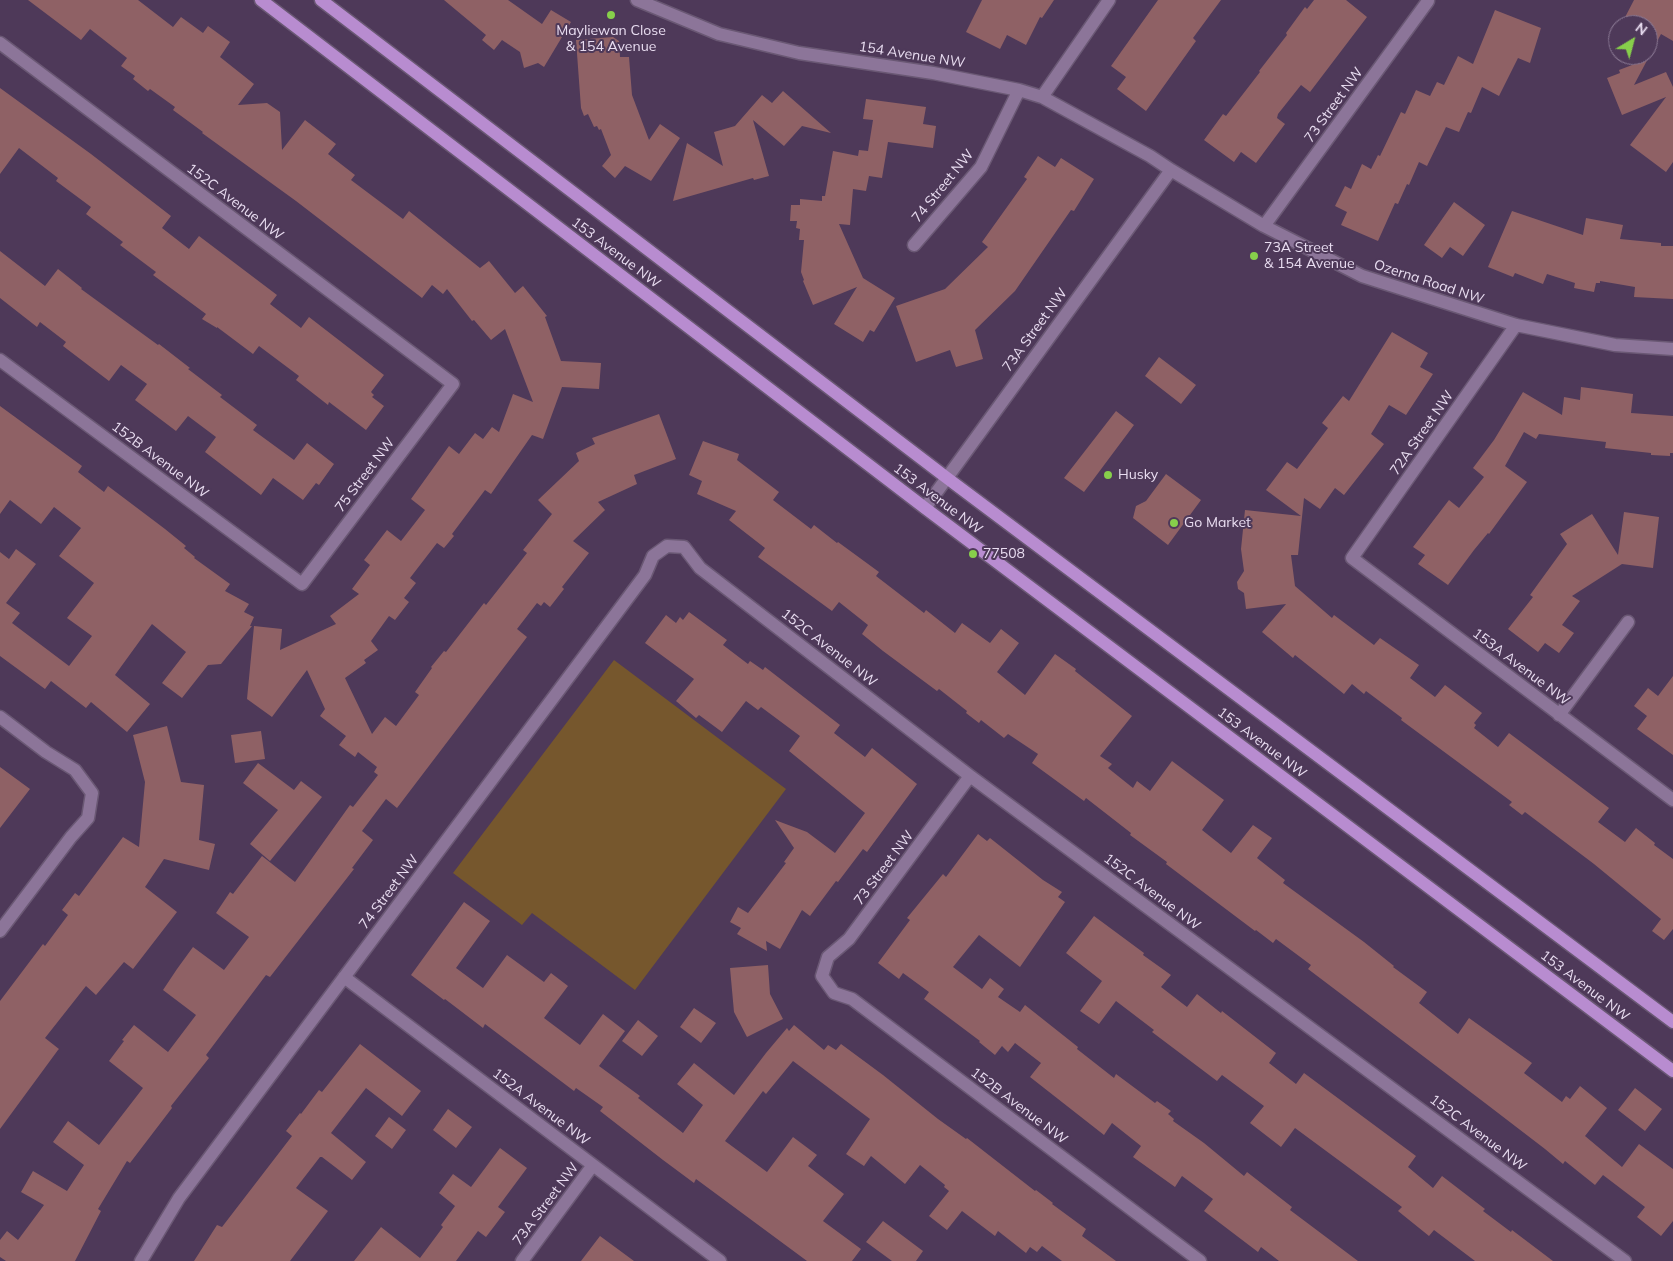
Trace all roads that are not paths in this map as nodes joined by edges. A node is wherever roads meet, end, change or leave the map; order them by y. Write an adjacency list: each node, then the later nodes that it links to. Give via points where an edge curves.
1 (262, 0): 17 (main road, 153 Avenue NW)
2 (321, 0): 16 (main road, 153 Avenue NW)
3 (1109, 0): 8 (street)
4 (640, 1): 7 (street, 154 Avenue NW, via 719,34 790,51 934,73)
5 (1428, 2): 10 (street, 73 Street NW)
6 (0, 42): 15 (street, 152C Avenue NW)
7 (1018, 90): 8 (street, 154 Avenue NW); 11 (street, 74 Street NW, via 981,167)
8 (1042, 97): 9 (street, 154 Avenue NW)
9 (1171, 170): 10 (street, Ozerna Road NW); 16 (street, 73A Street NW)
10 (1264, 226): 12 (street, Ozerna Road NW, via 1362,276)
11 (914, 245)
12 (1516, 325): 13 (street, Ozerna Road NW, via 1615,345); 19 (street, 72A Street NW)
13 (1673, 349)
14 (0, 360): 20 (street, 152B Avenue NW)
15 (453, 384): 20 (street, 75 Street NW)
16 (947, 478): 17 (street, 73A Street NW); 29 (main road, 153 Avenue NW)
17 (925, 508): 30 (main road, 153 Avenue NW)
18 (667, 546): 24 (street, 152C Avenue NW, via 684,547 700,568); 27 (street, 74 Street NW, via 653,556 645,575)
19 (1352, 558): 22 (street, 153A Avenue NW)
20 (302, 584)
21 (1628, 622): 22 (street)
22 (1559, 715): 25 (street, 153A Avenue NW)
23 (0, 717): 26 (street, via 74,770 92,793 88,818)
24 (970, 776): 28 (street, 73 Street NW, via 849,939 828,957); 36 (street, 152C Avenue NW)
25 (1673, 800)
26 (0, 932)
27 (344, 976): 31 (street, 152A Avenue NW); 32 (street, 74 Street NW, via 179,1198)
28 (822, 976): 35 (street, 152B Avenue NW, via 834,993 852,1000)
29 (1673, 1022)
30 (1673, 1071)
31 (594, 1165): 33 (street, 73A Street NW); 34 (street, 152A Avenue NW)
32 (140, 1261)
33 (522, 1261)
34 (720, 1261)
35 (1200, 1261)
36 (1625, 1261)

